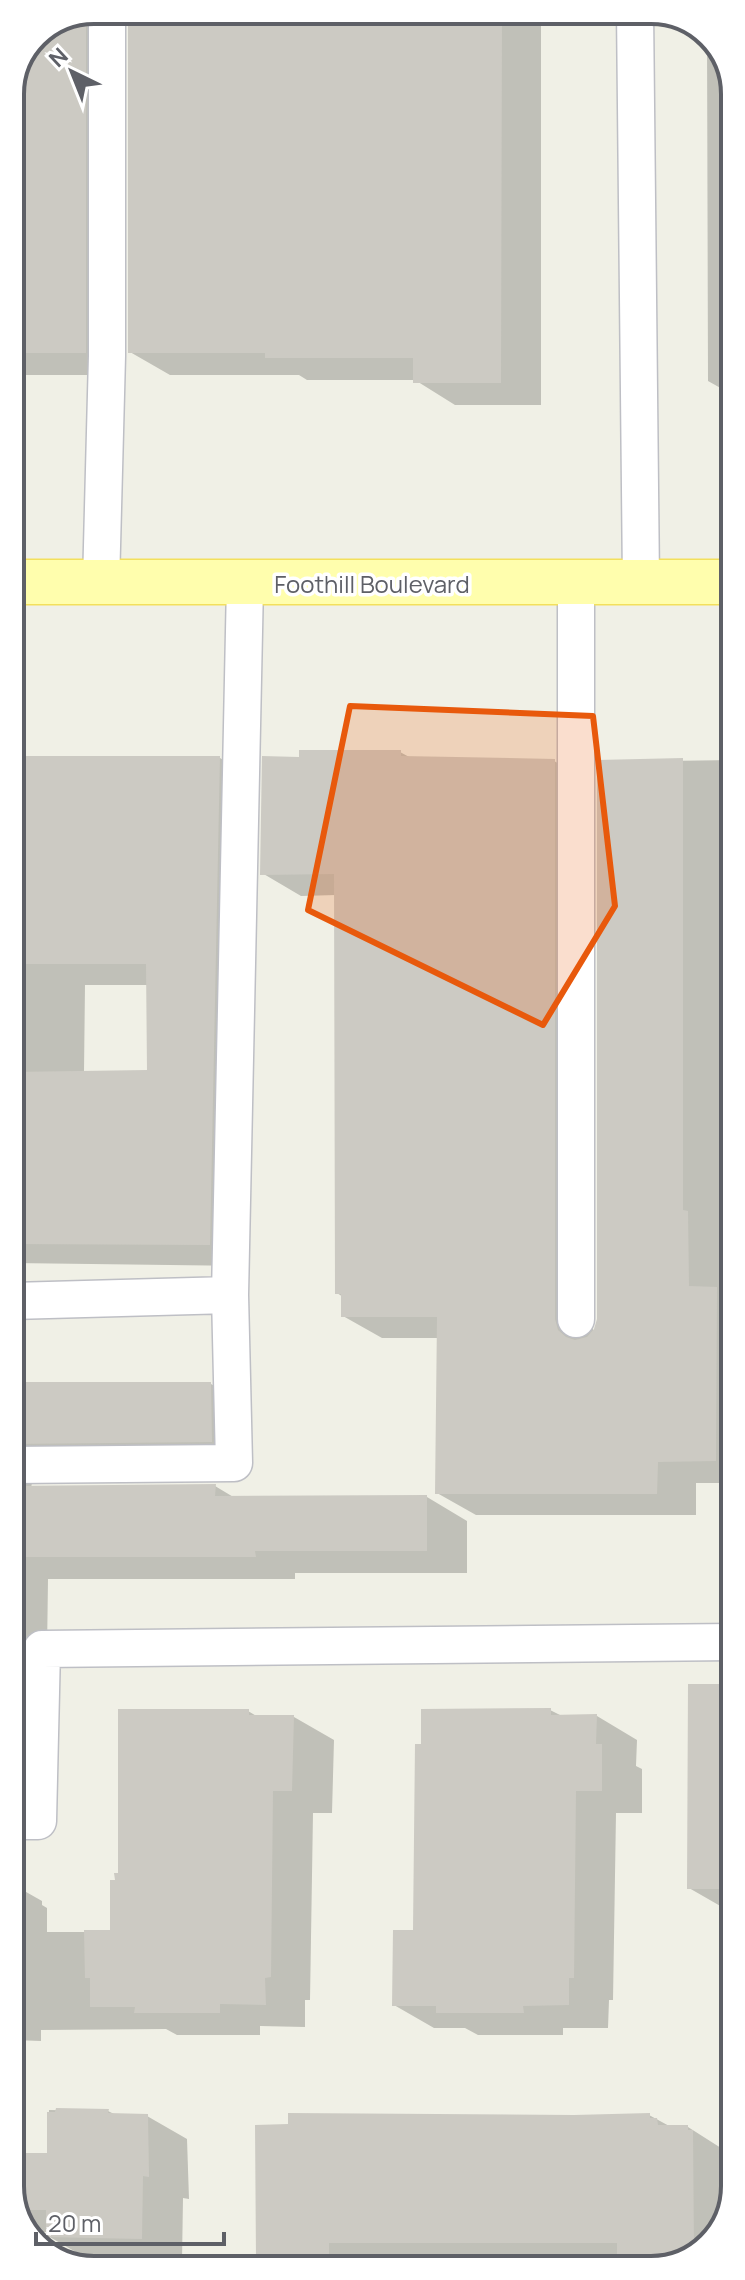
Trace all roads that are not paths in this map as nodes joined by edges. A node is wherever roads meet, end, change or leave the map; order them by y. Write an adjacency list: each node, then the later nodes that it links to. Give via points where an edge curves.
1 (107, 24): 7 (lane)
2 (635, 24): 6 (lane)
3 (24, 582): 7 (main road, Foothill Boulevard)
4 (721, 582): 6 (main road, Foothill Boulevard)
5 (576, 583): 6 (main road, Foothill Boulevard); 8 (main road, Foothill Boulevard); 11 (lane)
6 (641, 583)
7 (101, 584): 8 (main road, Foothill Boulevard)
8 (245, 584): 9 (lane)
9 (230, 1295): 10 (lane); 12 (lane, via 234,1463)
10 (24, 1301)
11 (576, 1319)
12 (24, 1465)
13 (721, 1642): 14 (lane, via 42,1649 38,1821)
14 (24, 1821)

